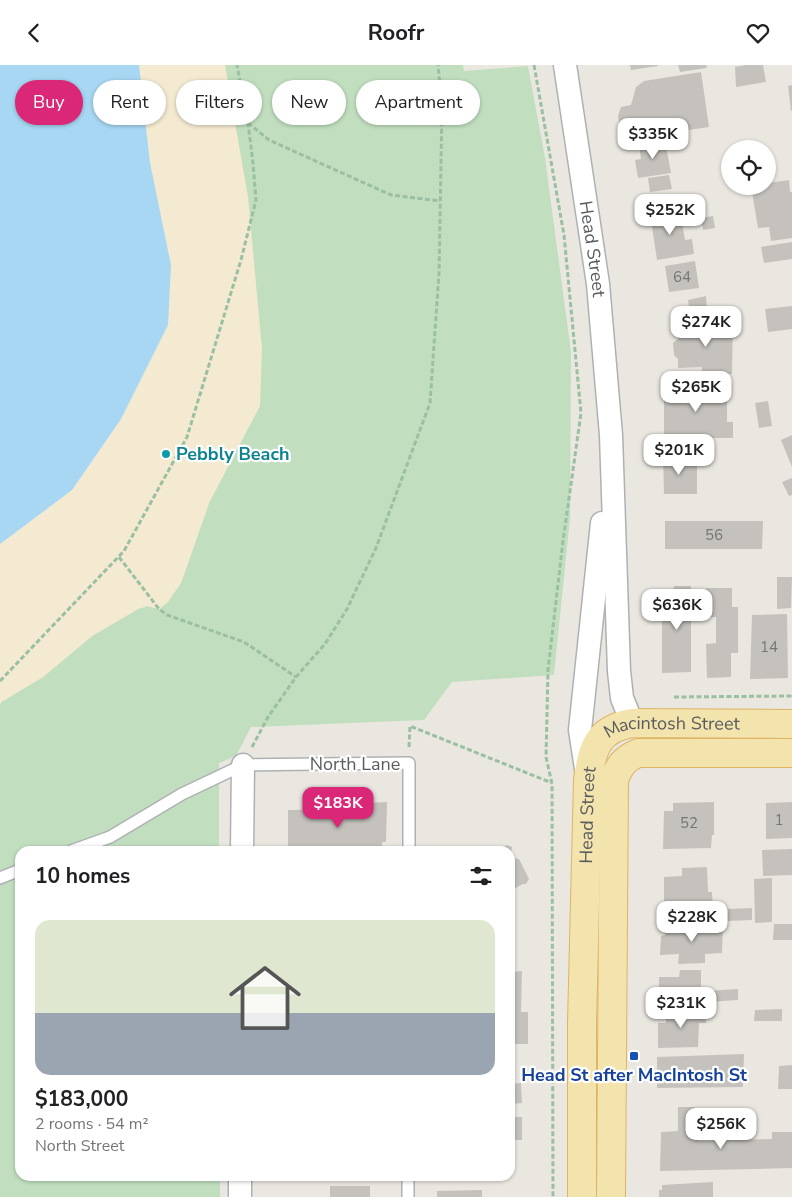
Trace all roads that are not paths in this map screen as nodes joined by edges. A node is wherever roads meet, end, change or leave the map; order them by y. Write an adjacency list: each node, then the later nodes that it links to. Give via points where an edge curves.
1 (565, 65): 2 (street, Head Street, via 598,284)
2 (611, 435): 3 (street, Head Street, via 619,671 622,698); 7 (street, Head Street, via 580,730)
3 (632, 723): 4 (main road, Macintosh Street); 7 (main road, Macintosh Street, via 610,731 600,739 592,754)
4 (792, 724)
5 (792, 753): 7 (main road, Macintosh Street, via 638,753 628,757)
6 (243, 765): 8 (lane, via 182,794 110,837); 9 (street); 10 (lane, North Lane, via 409,763)
7 (601, 780): 17 (main road, Head Street, via 582,1024); 18 (main road, Head Street)
8 (85, 846)
9 (242, 846)
10 (408, 846)
11 (15, 872): 12 (lane)
12 (0, 878)
13 (240, 1181): 15 (street)
14 (408, 1181): 16 (lane)
15 (240, 1197)
16 (408, 1197)
17 (582, 1197)
18 (611, 1197)

